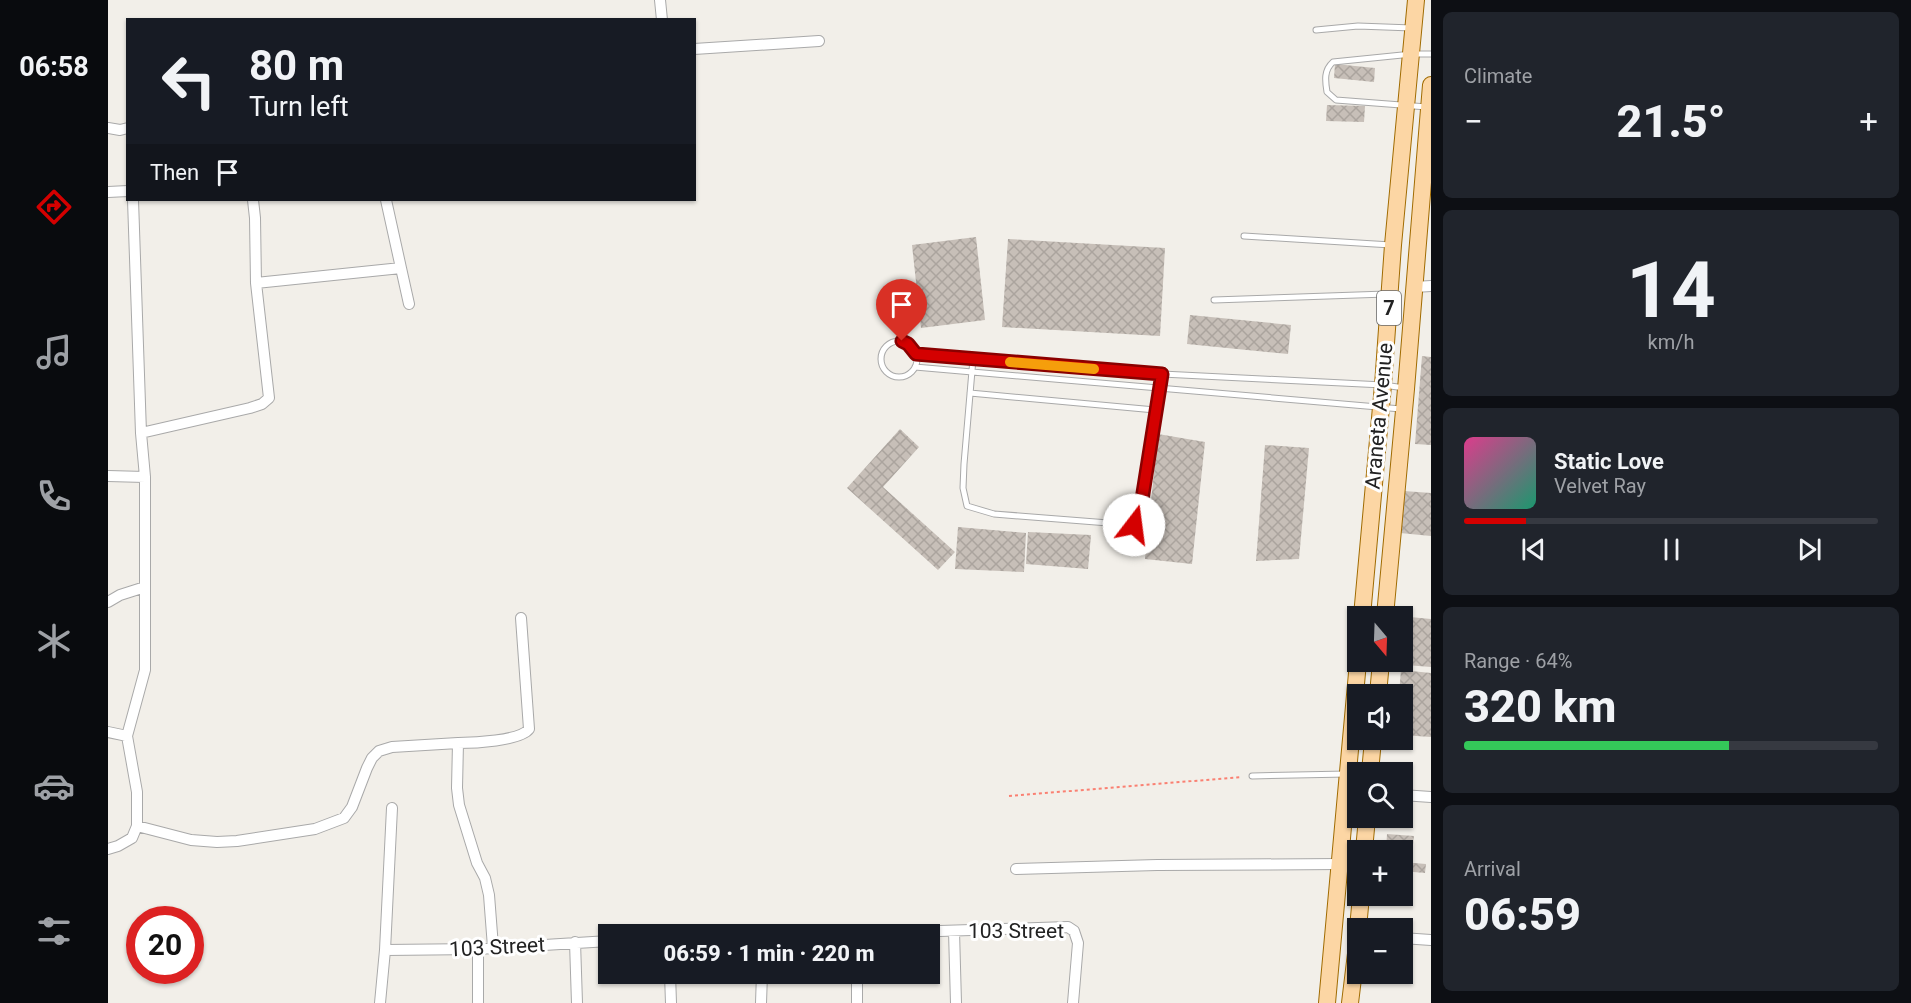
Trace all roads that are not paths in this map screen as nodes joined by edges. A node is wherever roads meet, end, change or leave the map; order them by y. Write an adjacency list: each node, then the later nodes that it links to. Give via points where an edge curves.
1 (660, 0): 3 (street)
2 (1416, 0): 4 (main road, Araneta Avenue / 7)
3 (662, 18)
4 (1414, 28): 5 (lane, via 1358,26); 8 (main road, Araneta Avenue / 7)
5 (1316, 30)
6 (819, 41): 7 (street)
7 (696, 49)
8 (1412, 54): 9 (lane); 11 (main road, Araneta Avenue / 7); 11 (lane, via 1333,62 1327,67 1325,80 1326,92 1336,100)
9 (1431, 54)
10 (1431, 85): 12 (main road, Araneta Avenue / 7)
11 (1407, 106): 12 (lane); 22 (main road, Araneta Avenue / 7)
12 (1429, 107): 15 (main road, Araneta Avenue / 7)
13 (108, 128): 14 (street)
14 (126, 128)
15 (1429, 135): 25 (main road, Araneta Avenue / 7)
16 (126, 191): 17 (street)
17 (108, 192)
18 (133, 201): 49 (street)
19 (253, 201): 24 (street)
20 (386, 201): 23 (street)
21 (1244, 236): 22 (lane)
22 (1393, 245): 26 (main road, Araneta Avenue / 7)
23 (401, 268): 24 (street); 28 (street)
24 (256, 283): 49 (street, via 269,398 250,408)
25 (1423, 287): 30 (main road, Araneta Avenue / 7)
26 (1390, 294): 27 (lane); 29 (main road, Araneta Avenue / 7)
27 (1214, 300)
28 (409, 304)
29 (1386, 336): 30 (main road); 41 (main road, Araneta Avenue / 7)
30 (1410, 338): 43 (main road, Araneta Avenue / 7)
31 (916, 354): 32 (lane); 34 (lane); 34 (lane, via 902,341 888,344 880,362 895,377 910,374)
32 (973, 359): 33 (lane); 36 (lane)
33 (1066, 367): 35 (lane); 39 (lane)
34 (915, 368): 36 (lane)
35 (1103, 370): 37 (lane); 40 (lane)
36 (971, 372): 39 (lane); 45 (lane)
37 (1162, 374): 38 (lane); 42 (lane)
38 (1213, 377): 41 (lane); 44 (lane)
39 (1065, 380): 40 (lane)
40 (1101, 383): 42 (lane)
41 (1383, 385): 43 (lane); 46 (main road, Araneta Avenue / 7)
42 (1160, 388): 44 (lane); 48 (lane)
43 (1406, 389): 47 (main road, Araneta Avenue / 7)
44 (1212, 392): 46 (lane)
45 (970, 393): 48 (lane); 48 (lane, via 963,488 967,506 1004,515 1134,525 1140,512)
46 (1380, 407): 47 (lane); 54 (main road, Araneta Avenue / 7)
47 (1404, 409): 55 (main road, Araneta Avenue / 7)
48 (1155, 410)
49 (141, 433): 51 (street)
50 (108, 476): 51 (street)
51 (145, 477): 52 (street)
52 (145, 587): 53 (street); 59 (street, via 144,669)
53 (108, 602)
54 (1363, 606)
55 (1386, 606)
56 (520, 618): 60 (street, via 529,729 523,734 477,743)
57 (1357, 672): 61 (main road)
58 (108, 732): 59 (street)
59 (127, 736): 68 (street, via 136,785)
60 (458, 742): 68 (street, via 380,751 372,758 344,818 315,829 217,842 191,840); 78 (street, via 459,805 485,878)
61 (1352, 762)
62 (1252, 776): 63 (lane)
63 (1347, 785)
64 (1413, 796): 65 (street)
65 (1431, 798)
66 (392, 808): 80 (street)
67 (1347, 817): 70 (main road)
68 (137, 826): 69 (street, via 132,838)
69 (108, 849)
70 (1341, 864): 71 (street); 93 (main road)
71 (1016, 869)
72 (940, 931): 73 (street, 103 Street)
73 (954, 931): 91 (street); 92 (street, 103 Street, via 1072,929 1078,943)
74 (1413, 939): 75 (street)
75 (1431, 940)
76 (598, 941): 77 (street, 103 Street)
77 (575, 942): 78 (street, 103 Street); 87 (street)
78 (493, 947): 79 (street, 103 Street)
79 (478, 949): 80 (street, 103 Street); 86 (street)
80 (385, 950): 85 (street)
81 (670, 984): 88 (street)
82 (762, 984): 89 (street)
83 (857, 984): 90 (street)
84 (1352, 984): 94 (main road)
85 (380, 1003)
86 (478, 1003)
87 (577, 1003)
88 (671, 1003)
89 (761, 1003)
90 (857, 1003)
91 (956, 1003)
92 (1073, 1003)
93 (1327, 1003)
94 (1350, 1003)

